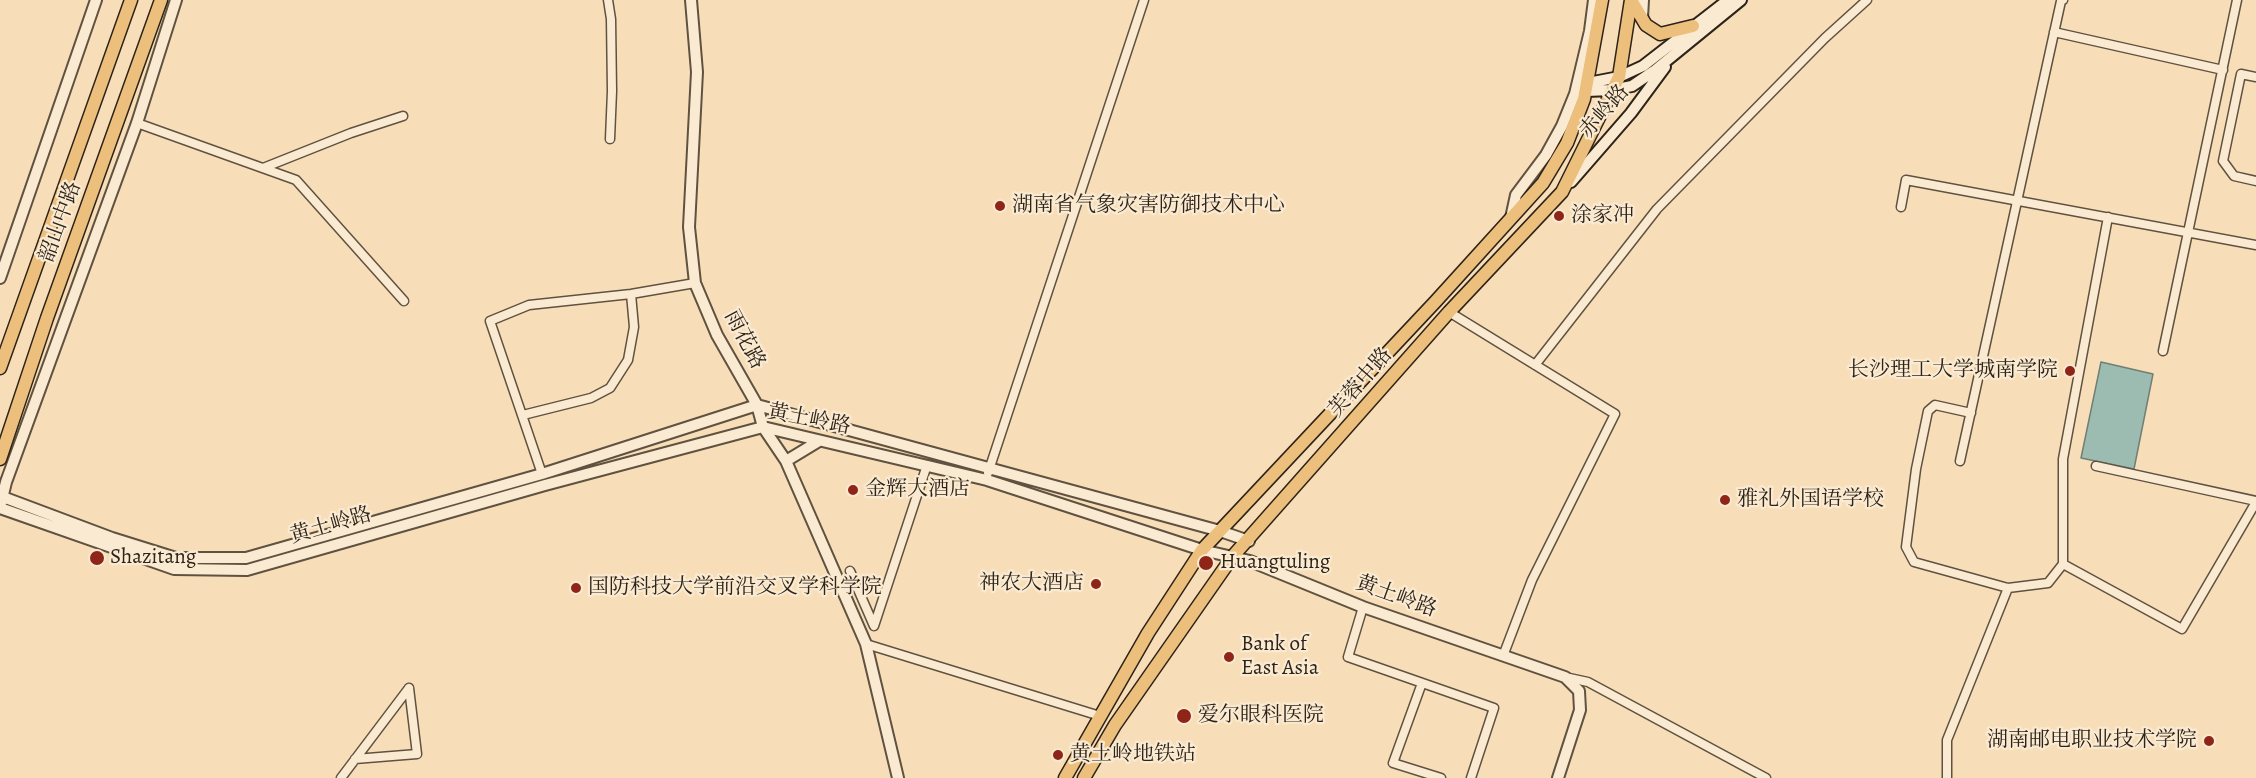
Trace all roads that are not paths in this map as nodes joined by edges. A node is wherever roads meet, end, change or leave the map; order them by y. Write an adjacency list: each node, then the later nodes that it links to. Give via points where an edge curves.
1 (96, 0): 38 (street)
2 (131, 0): 45 (main road, 韶山中路)
3 (161, 0): 51 (main road, 韶山中路)
4 (176, 0): 27 (street)
5 (608, 0): 28 (street, via 612,60)
6 (691, 0): 39 (street, 雨花路, via 697,72 689,227)
7 (1144, 0): 57 (street)
8 (1594, 0): 35 (street, via 1575,94 1546,155 1516,195)
9 (1602, 0): 24 (main road, 芙蓉中路)
10 (1631, 0): 17 (main road); 22 (main road, 芙蓉中路)
11 (1642, 0): 17 (street)
12 (1728, 0): 18 (street, 赤岭路)
13 (1742, 0): 20 (street, 赤岭路)
14 (1867, 0): 44 (street, via 1657,209)
15 (2063, 0): 19 (street)
16 (2237, 0): 21 (street)
17 (1642, 18): 18 (main road, via 1660,34)
18 (1694, 26): 22 (street, 赤岭路, via 1643,66)
19 (2054, 32): 21 (street); 32 (street)
20 (1674, 54): 25 (street, 赤岭路, via 1632,86); 31 (street, 赤岭路, via 1631,113)
21 (2223, 70): 36 (street)
22 (1619, 77): 24 (street, 赤岭路); 25 (main road, 芙蓉中路)
23 (2256, 77): 30 (street, via 2241,74 2223,161 2234,176)
24 (1587, 87): 25 (street, 赤岭路); 35 (main road, 芙蓉中路, via 1567,142 1542,183)
25 (1612, 90): 31 (main road, 芙蓉中路)
26 (404, 116): 29 (street)
27 (137, 123): 29 (street); 58 (street)
28 (610, 139)
29 (263, 168): 41 (street, via 296,180)
30 (2256, 181)
31 (1562, 192): 42 (main road, 芙蓉中路)
32 (2018, 201): 33 (street, via 1906,180); 34 (street); 47 (street)
33 (1901, 207)
34 (2108, 217): 36 (street); 64 (street, via 2063,459)
35 (1511, 218): 60 (main road, 芙蓉中路)
36 (2189, 232): 37 (street); 43 (street)
37 (2256, 245)
38 (0, 278)
39 (695, 284): 40 (street); 46 (street, 雨花路, via 717,335)
40 (631, 294): 48 (street, via 634,327 628,360 610,388 591,398); 48 (street, via 529,305 490,321)
41 (404, 302)
42 (1449, 312): 44 (street); 61 (main road, 芙蓉中路)
43 (2163, 351)
44 (1535, 365): 69 (street, via 1615,414 1532,580)
45 (0, 368)
46 (757, 405): 49 (street, 雨花路); 56 (street, 黄土岭路); 57 (street, 黄土岭路)
47 (1971, 413): 52 (street); 66 (street, via 1935,405 1928,411 1906,547 1914,562)
48 (523, 415): 56 (street)
49 (763, 427): 50 (street, 黄土岭路); 53 (street, 雨花路); 58 (street, 黄土岭路, via 545,484 247,570 174,569)
50 (819, 441): 53 (street); 54 (street, 黄土岭路)
51 (0, 459)
52 (1960, 460)
53 (786, 461): 68 (street, 雨花路)
54 (927, 465): 57 (street, 黄土岭路); 65 (street, via 874,626)
55 (2096, 466): 59 (street)
56 (542, 474): 58 (street, 黄土岭路, via 246,558 176,558)
57 (988, 474): 60 (street, 黄土岭路); 62 (street, 黄土岭路)
58 (1, 502)
59 (2256, 502): 64 (street, via 2182,629)
60 (1220, 531): 61 (street, 黄土岭路); 62 (main road, 芙蓉中路)
61 (1249, 541): 63 (main road, 芙蓉中路)
62 (1202, 550): 63 (street, 黄土岭路); 72 (main road, 芙蓉中路)
63 (1233, 556): 67 (street, 黄土岭路); 77 (main road, 芙蓉中路, via 1115,725)
64 (2063, 564): 66 (street, via 2048,583)
65 (850, 571)
66 (2008, 588): 82 (street, via 1947,740)
67 (1363, 607): 69 (street, 黄土岭路); 71 (street, via 1348,657)
68 (866, 644): 72 (street); 75 (street, 雨花路)
69 (1503, 656): 70 (street, 黄土岭路)
70 (1565, 677): 80 (street, via 1579,690 1580,710); 81 (street, via 1588,682)
71 (1422, 683): 78 (street, via 1393,763); 79 (street, via 1494,708)
72 (1100, 716): 76 (main road, 芙蓉中路)
73 (355, 759): 73 (street, via 417,754 409,688 389,715); 74 (street)
74 (341, 778)
75 (898, 778)
76 (1065, 778)
77 (1084, 778)
78 (1441, 778)
79 (1471, 778)
80 (1558, 778)
81 (1766, 778)
82 (1947, 778)

